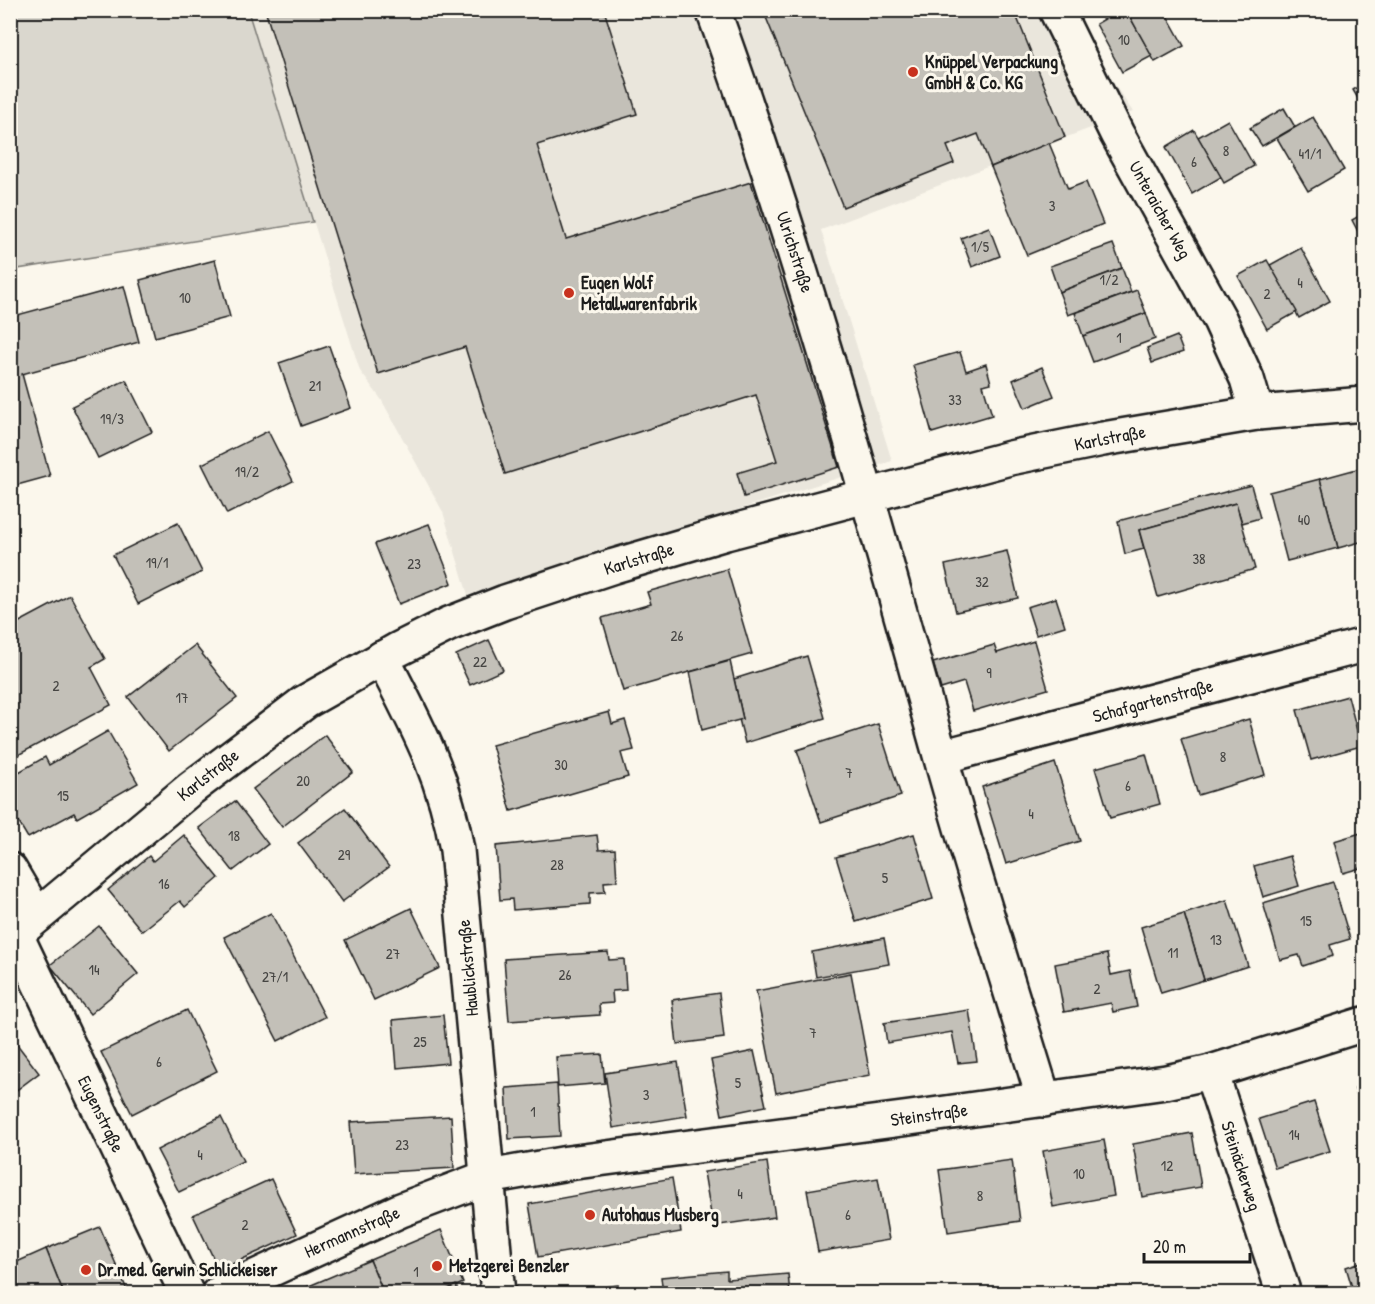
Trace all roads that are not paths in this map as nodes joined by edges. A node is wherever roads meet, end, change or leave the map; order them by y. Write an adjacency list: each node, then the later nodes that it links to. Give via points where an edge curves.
1 (713, 10): 5 (street, Ulrichstraße, via 826,349)
2 (1056, 10): 4 (street, Unteraicher Weg, via 1117,134 1220,320 1247,379)
3 (1365, 404): 4 (street, Karlstraße)
4 (1257, 413): 5 (street, Karlstraße, via 1010,458)
5 (868, 496): 7 (street, Karlstraße, via 555,584 449,624); 8 (street)
6 (1365, 645): 8 (street, Schafgartenstraße)
7 (382, 658): 10 (street, Karlstraße, via 305,702 249,743); 14 (street, Haublickstraße, via 429,751 452,819)
8 (941, 758): 13 (street)
9 (10, 870): 10 (street, Eugenstraße)
10 (21, 930): 15 (street, Eugenstraße)
11 (1365, 1024): 12 (street, Steinstraße)
12 (1211, 1072): 13 (street, Steinstraße); 18 (street, Steinäckerweg)
13 (1044, 1100): 14 (street, Steinstraße)
14 (488, 1177): 16 (street, Hermannstraße, via 401,1210); 17 (street, Haublickstraße)
15 (187, 1293)
16 (218, 1293)
17 (498, 1293)
18 (1284, 1293)

